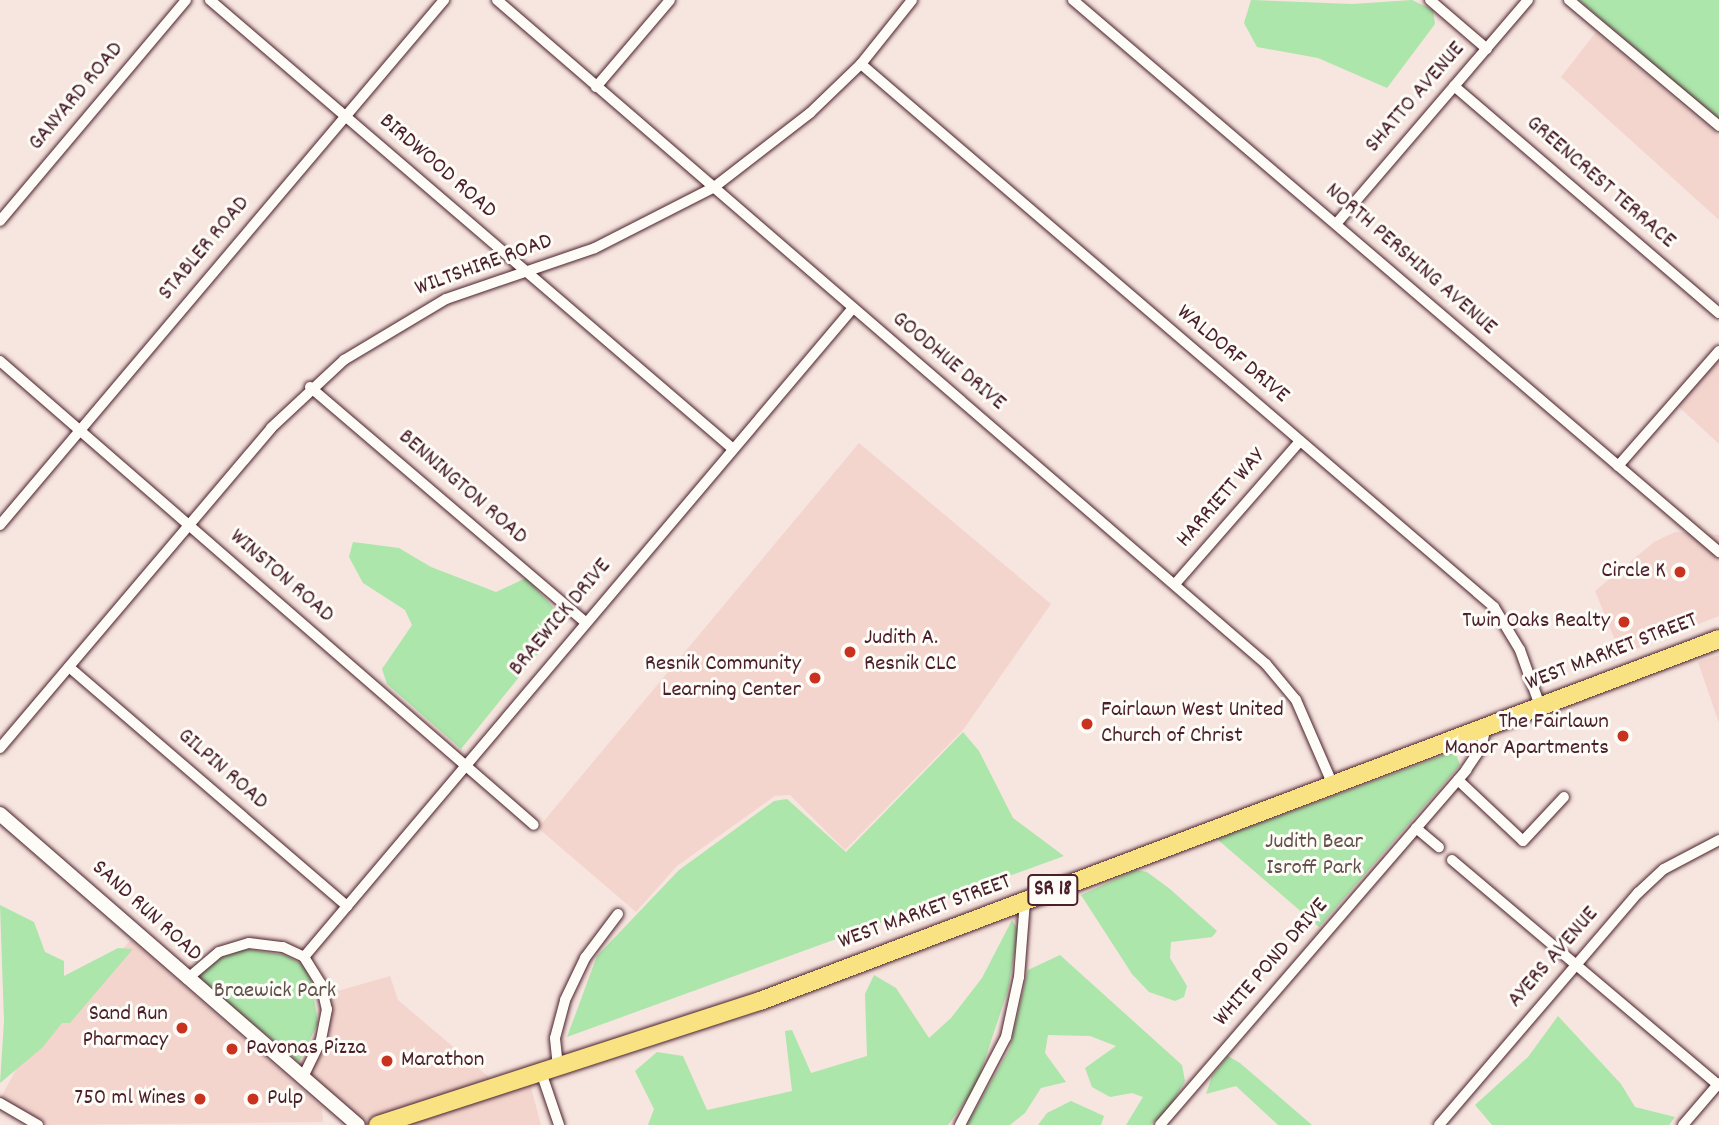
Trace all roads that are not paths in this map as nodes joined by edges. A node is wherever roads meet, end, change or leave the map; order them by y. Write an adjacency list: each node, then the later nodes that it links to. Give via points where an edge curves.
1 (186, 0): 18 (street, GANYARD ROAD)
2 (210, 0): 15 (street, BIRDWOOD ROAD)
3 (444, 0): 15 (street, STABLER ROAD)
4 (497, 0): 14 (street, GOODHUE DRIVE)
5 (670, 0): 14 (street)
6 (912, 0): 12 (street, WILTSHIRE ROAD)
7 (1073, 0): 19 (street, NORTH PERSHING AVENUE)
8 (1430, 0): 11 (street)
9 (1528, 0): 11 (street, SHATTO AVENUE)
10 (1569, 0): 16 (street)
11 (1487, 49): 13 (street, SHATTO AVENUE)
12 (861, 64): 17 (street, WILTSHIRE ROAD, via 783,137); 27 (street, WALDORF DRIVE)
13 (1454, 86): 19 (street, SHATTO AVENUE); 22 (street, GREENCREST TERRACE)
14 (596, 87): 17 (street, GOODHUE DRIVE)
15 (345, 115): 20 (street, BIRDWOOD ROAD); 26 (street, STABLER ROAD)
16 (1719, 126)
17 (713, 188): 20 (street, WILTSHIRE ROAD, via 641,228); 21 (street, GOODHUE DRIVE)
18 (0, 221)
19 (1336, 224): 29 (street, NORTH PERSHING AVENUE)
20 (526, 271): 25 (street, WILTSHIRE ROAD, via 428,307 344,359); 28 (street, BIRDWOOD ROAD)
21 (853, 308): 28 (street, BRAEWICK DRIVE); 33 (street, GOODHUE DRIVE)
22 (1719, 313)
23 (1719, 351): 29 (street)
24 (0, 361): 26 (street, WINSTON ROAD)
25 (310, 387): 31 (street, WILTSHIRE ROAD); 34 (street, BENNINGTON ROAD)
26 (81, 431): 30 (street, STABLER ROAD); 31 (street, WINSTON ROAD)
27 (1300, 441): 33 (street, HARRIETT WAY); 37 (street, WALDORF DRIVE, via 1494,607 1520,650)
28 (732, 449): 34 (street, BRAEWICK DRIVE)
29 (1618, 466): 32 (street, NORTH PERSHING AVENUE)
30 (0, 525)
31 (189, 525): 36 (street, WILTSHIRE ROAD); 40 (street, WINSTON ROAD)
32 (1719, 552)
33 (1175, 584): 42 (street, GOODHUE DRIVE, via 1285,684)
34 (585, 622): 40 (street, BRAEWICK DRIVE)
35 (1719, 639): 37 (main road, WEST MARKET STREET / SR 18)
36 (69, 667): 39 (street, WILTSHIRE ROAD); 51 (street, GILPIN ROAD)
37 (1541, 706): 38 (main road, WEST MARKET STREET / SR 18)
38 (1486, 727): 41 (street, WHITE POND DRIVE, via 1481,748); 42 (main road, WEST MARKET STREET / SR 18)
39 (0, 748)
40 (466, 765): 45 (street, WINSTON ROAD); 51 (street, BRAEWICK DRIVE)
41 (1458, 780): 43 (street, via 1523,841); 46 (street, WHITE POND DRIVE)
42 (1333, 785): 50 (main road, WEST MARKET STREET / SR 18)
43 (1564, 797)
44 (0, 814): 55 (street, SAND RUN ROAD)
45 (534, 825)
46 (1416, 828): 48 (street); 65 (street, WHITE POND DRIVE)
47 (1719, 839): 54 (street, AYERS AVENUE, via 1650,880)
48 (1439, 847)
49 (1452, 860): 54 (street)
50 (1025, 901): 56 (main road, WEST MARKET STREET / SR 18, via 760,1001); 64 (street, via 1019,977 1006,1037)
51 (347, 906): 53 (street, BRAEWICK DRIVE)
52 (618, 914): 56 (street, via 585,958 565,1000)
53 (304, 957): 55 (street, via 272,944 249,943 219,953); 57 (street, via 321,984 327,1009 321,1040)
54 (1576, 966): 58 (street); 66 (street, AYERS AVENUE)
55 (187, 979): 57 (street, SAND RUN ROAD)
56 (550, 1069): 62 (main road, WEST MARKET STREET / SR 18); 63 (street)
57 (303, 1077): 61 (street, SAND RUN ROAD)
58 (1719, 1084): 67 (street)
59 (0, 1103): 60 (street)
60 (38, 1125)
61 (358, 1125)
62 (378, 1125)
63 (559, 1125)
64 (960, 1125)
65 (1160, 1125)
66 (1439, 1125)
67 (1683, 1125)

